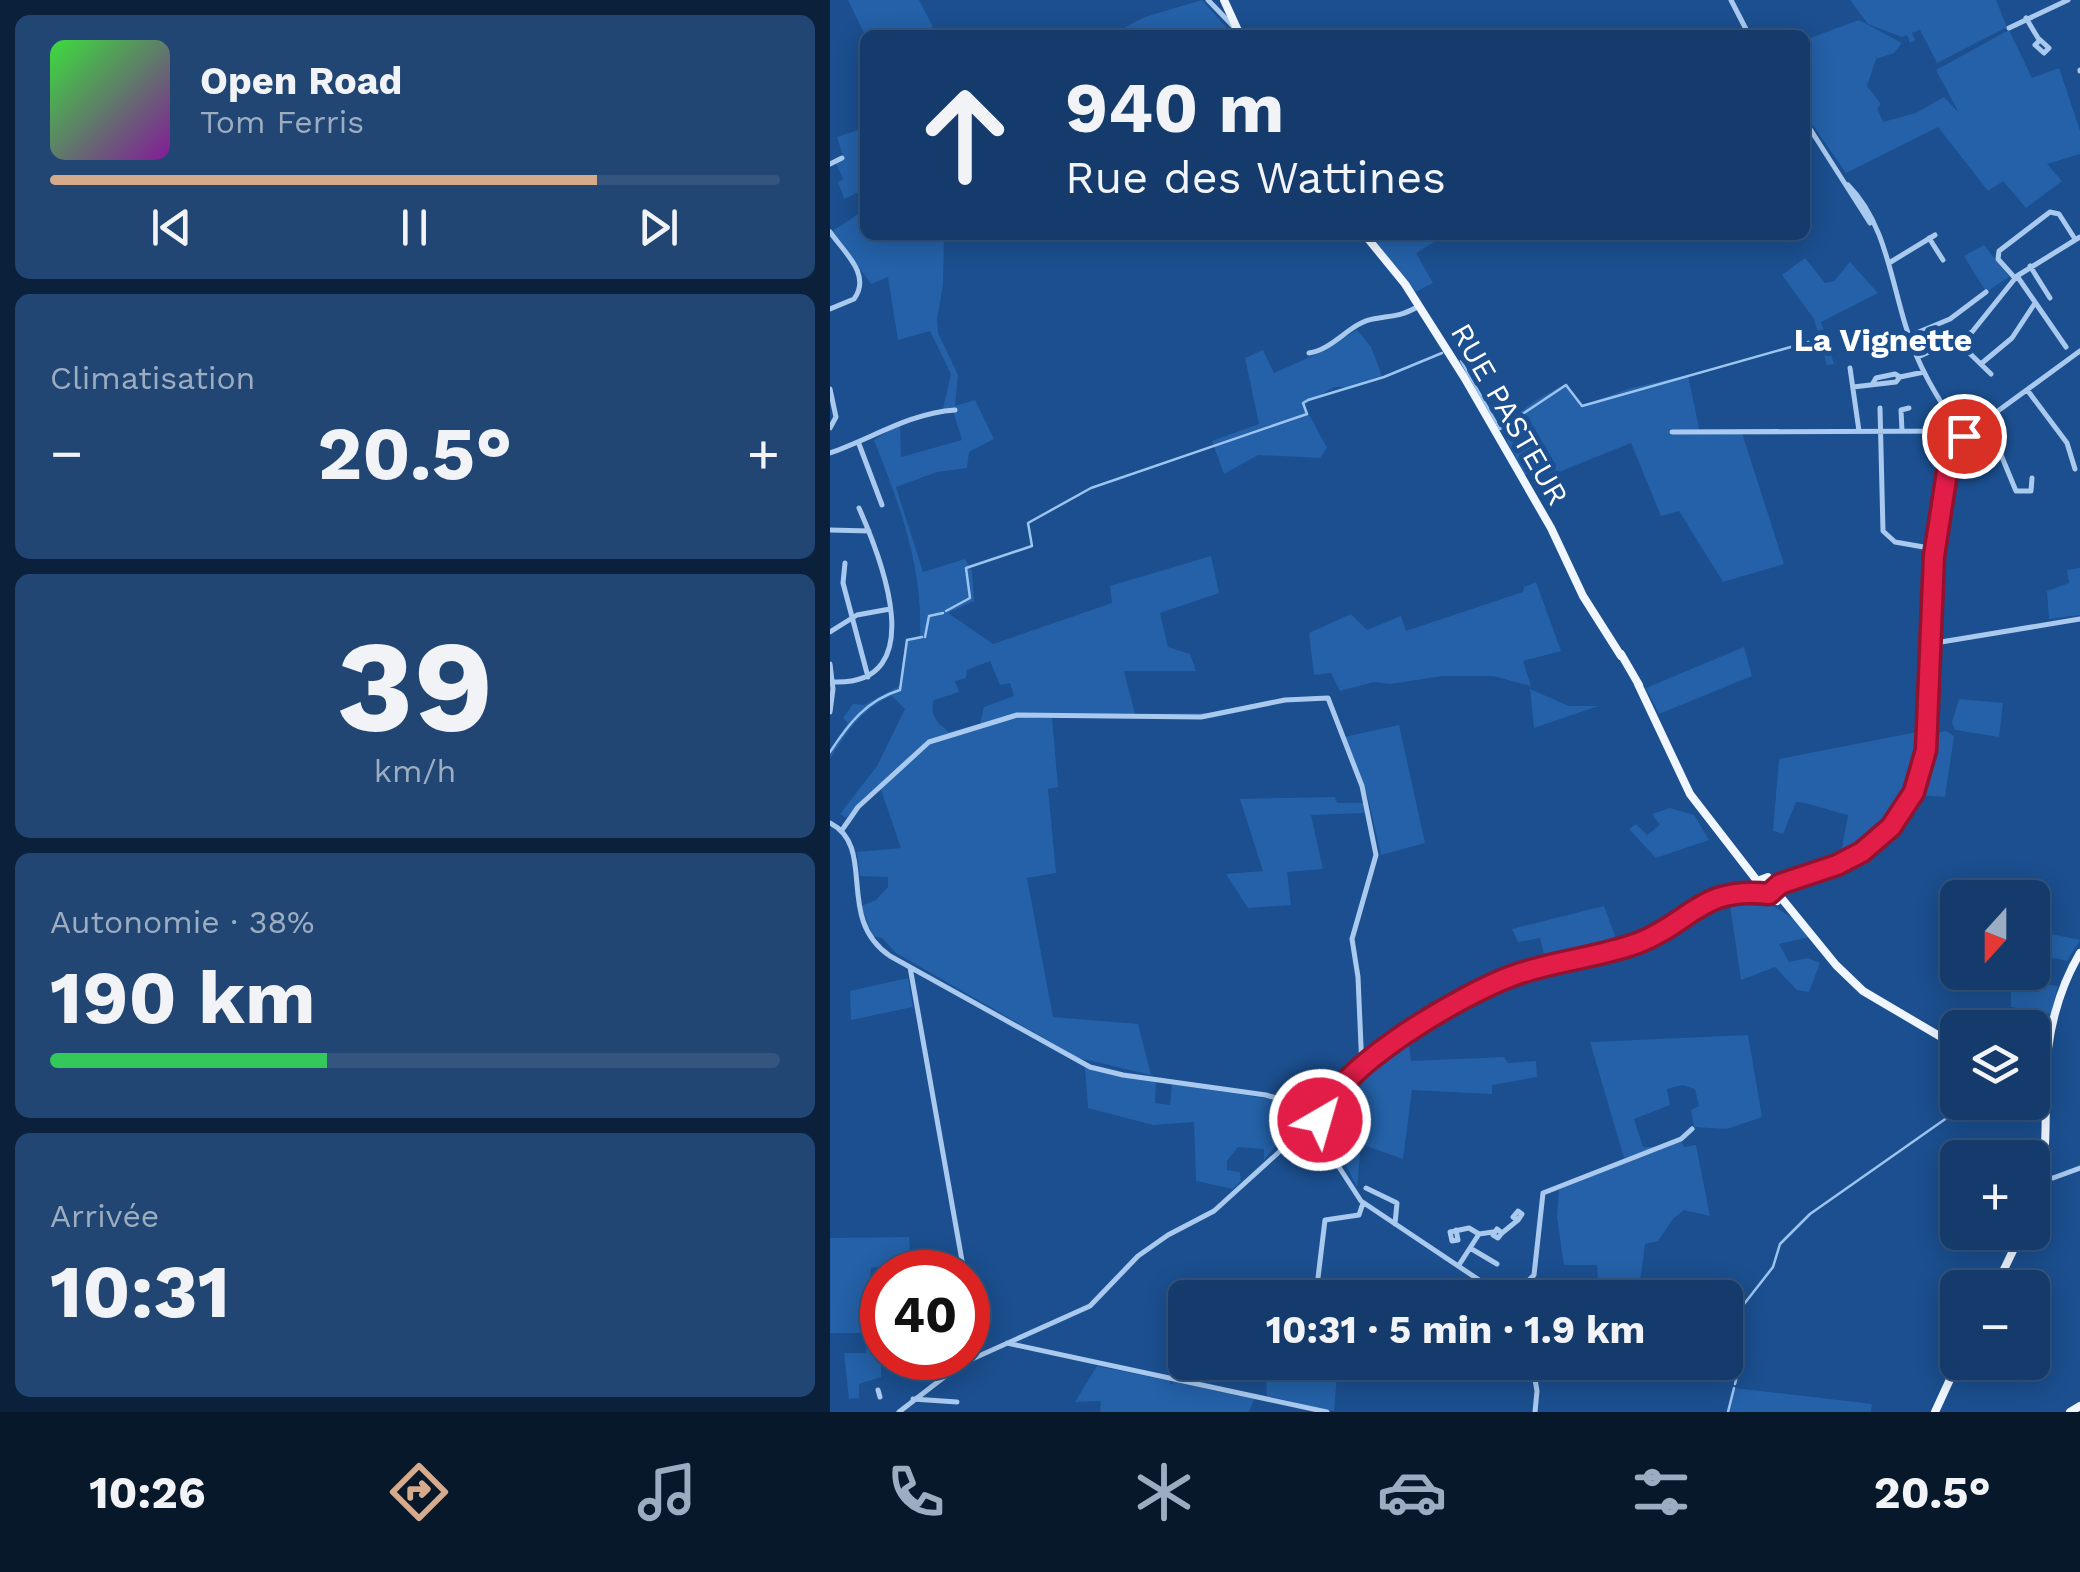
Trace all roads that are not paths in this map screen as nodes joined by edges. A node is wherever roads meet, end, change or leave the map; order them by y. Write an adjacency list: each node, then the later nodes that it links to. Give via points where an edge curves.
1 (1208, 0): 7 (street)
2 (1224, 0): 8 (main road)
3 (1730, 0): 9 (street)
4 (2063, 0): 5 (street)
5 (2026, 18): 6 (street); 10 (street)
6 (2010, 28)
7 (1237, 30)
8 (1238, 30)
9 (1746, 30)
10 (2040, 40)
11 (1810, 128): 18 (street, via 1863,201)
12 (842, 158): 13 (street)
13 (830, 164)
14 (830, 232): 25 (street, via 861,280 856,298)
15 (2077, 238): 19 (street); 20 (street, via 2050,212 1998,251)
16 (1369, 240): 24 (main road, RUE PASTEUR)
17 (1943, 260): 18 (street, via 1932,236)
18 (1889, 263): 26 (street)
19 (2030, 265): 20 (street); 22 (street)
20 (2016, 277): 23 (street); 27 (street, via 1980,326)
21 (1986, 292): 26 (street)
22 (2050, 298)
23 (2035, 303): 28 (street); 32 (street, via 2012,338)
24 (1420, 306): 30 (street, via 1372,319); 69 (main road, RUE PASTEUR, via 1638,684 1687,790)
25 (832, 308)
26 (1909, 336): 31 (street)
27 (1958, 341): 31 (street); 32 (street)
28 (2066, 346)
29 (2080, 351): 38 (street)
30 (1309, 353)
31 (1918, 357): 34 (street)
32 (1982, 363): 35 (street)
33 (1850, 368): 36 (street)
34 (1924, 372): 36 (street); 47 (street)
35 (1991, 374)
36 (1853, 387): 43 (street)
37 (830, 389): 42 (street, via 836,416)
38 (2028, 392): 47 (street); 50 (street, via 2067,443)
39 (1880, 408): 44 (street)
40 (1909, 408): 45 (street, via 1902,410)
41 (955, 410): 48 (street, via 906,419)
42 (830, 428)
43 (1859, 431): 44 (street); 46 (street)
44 (1880, 431): 45 (street); 56 (street, via 1883,531 1894,542)
45 (1902, 431): 47 (street)
46 (1672, 432)
47 (1965, 433): 51 (street, via 1999,450 2016,490 2030,491); 56 (street, via 1950,453)
48 (859, 444): 49 (street); 52 (street)
49 (830, 453)
50 (2075, 468)
51 (2032, 478)
52 (882, 505)
53 (859, 508): 55 (street)
54 (830, 530): 55 (street)
55 (869, 531): 58 (street)
56 (1935, 549): 62 (street)
57 (845, 562): 59 (street)
58 (890, 609): 59 (street); 64 (street, via 888,652)
59 (852, 618): 61 (street); 64 (street)
60 (2080, 618): 62 (street)
61 (830, 632)
62 (1929, 644): 70 (street, via 1926,750 1909,802 1862,852)
63 (830, 666): 65 (street)
64 (868, 677): 65 (street)
65 (833, 682): 66 (street)
66 (830, 712)
67 (830, 824): 68 (street)
68 (842, 830): 74 (street, via 854,860 864,928 881,950); 77 (street, via 929,742 1017,715 1204,717 1328,698 1362,786 1376,855 1352,939)
69 (1734, 849): 70 (main road, RUE PASTEUR); 71 (main road, RUE PASTEUR)
70 (1772, 883): 71 (main road); 71 (main road); 72 (main road, RUE PASTEUR)
71 (1760, 888): 72 (main road); 77 (street, via 1714,898 1637,943 1506,978 1420,1022)
72 (1796, 915): 75 (main road, RUE PASTEUR, via 1862,992)
73 (2080, 953): 76 (main road)
74 (910, 967): 79 (street, via 1094,1068); 96 (street)
75 (1940, 1037)
76 (2050, 1044)
77 (1362, 1069): 78 (street)
78 (1340, 1090): 80 (street); 82 (street)
79 (1278, 1098): 80 (street); 81 (street)
80 (1313, 1109): 81 (street); 82 (street)
81 (1305, 1115): 83 (street); 85 (street)
82 (1320, 1118): 83 (street); 86 (street)
83 (1310, 1124): 85 (street); 86 (street)
84 (1692, 1130): 101 (street, via 1543,1193)
85 (1284, 1145): 102 (street, via 1219,1206 1144,1252 1084,1310)
86 (1336, 1162): 90 (street)
87 (2080, 1168): 88 (street)
88 (2050, 1178)
89 (1366, 1188): 92 (street, via 1397,1203)
90 (1364, 1203): 92 (street); 99 (street, via 1359,1215 1325,1220)
91 (1518, 1220): 94 (street, via 1502,1234)
92 (1394, 1224): 98 (street)
93 (1456, 1230): 94 (street)
94 (1479, 1234): 95 (street)
95 (1470, 1248): 97 (street); 98 (street)
96 (960, 1250)
97 (1497, 1264)
98 (1459, 1265): 100 (street)
99 (1318, 1280)
100 (1481, 1280)
101 (1529, 1280)
102 (1004, 1343): 103 (street); 112 (street)
103 (990, 1349)
104 (941, 1380): 107 (street)
105 (1535, 1380): 113 (street)
106 (1950, 1380): 114 (main road)
107 (914, 1398): 108 (street); 110 (street)
108 (956, 1402)
109 (2080, 1406): 115 (main road)
110 (908, 1408): 111 (street)
111 (900, 1412)
112 (1327, 1412)
113 (1535, 1412)
114 (1935, 1412)
115 (2070, 1412)

